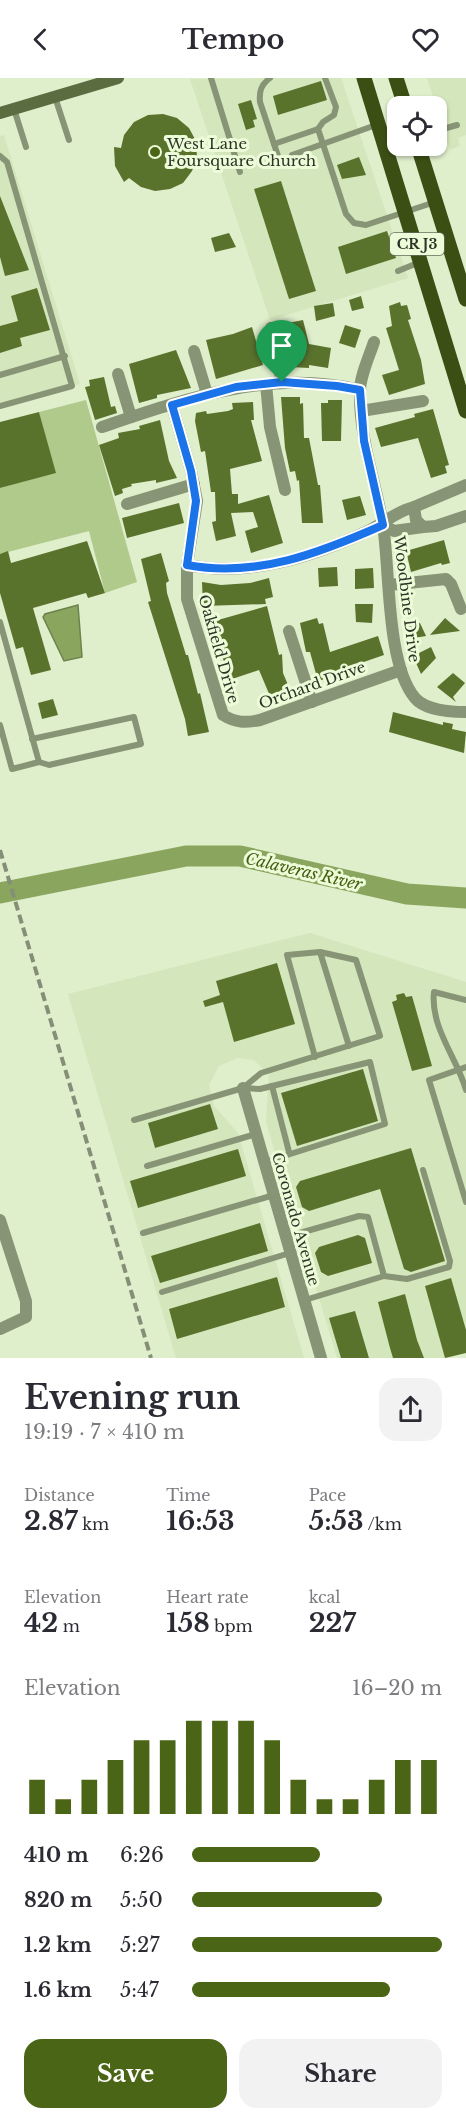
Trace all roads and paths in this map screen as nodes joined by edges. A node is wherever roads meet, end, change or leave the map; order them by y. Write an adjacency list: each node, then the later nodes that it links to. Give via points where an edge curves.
1 (118, 78): 8 (street)
2 (211, 78): 24 (lane)
3 (270, 78): 16 (lane, via 263,83 260,93)
4 (325, 78): 14 (lane, via 336,107 334,115)
5 (364, 78): 11 (main road, CR J3)
6 (396, 78): 7 (main road)
7 (402, 96)
8 (55, 97): 9 (street); 15 (lane)
9 (14, 108): 10 (street); 18 (lane)
10 (0, 113)
11 (378, 124): 17 (lane); 26 (main road, CR J3)
12 (457, 124): 13 (lane)
13 (447, 127)
14 (318, 129): 16 (lane); 17 (lane)
15 (69, 140)
16 (274, 144): 22 (lane)
17 (321, 144): 19 (lane); 26 (lane, via 346,214 354,223 376,222)
18 (26, 147)
19 (292, 154)
20 (0, 156): 23 (lane)
21 (421, 156): 25 (main road, CR J3)
22 (279, 159)
23 (4, 162): 33 (lane)
24 (240, 172)
25 (435, 202): 26 (lane); 29 (main road, CR J3)
26 (406, 211): 27 (main road, CR J3)
27 (422, 261): 28 (lane); 44 (main road, CR J3)
28 (398, 271)
29 (466, 299)
30 (271, 328): 36 (street)
31 (374, 342): 38 (street, Woodbine Drive)
32 (194, 351): 39 (street)
33 (65, 356): 35 (lane); 42 (lane, via 72,386)
34 (118, 374): 45 (street)
35 (0, 375)
36 (282, 382): 37 (street); 38 (street)
37 (266, 384): 39 (street); 49 (street, via 270,427)
38 (360, 390): 43 (street, Woodbine Drive)
39 (207, 394): 41 (street)
40 (423, 401): 43 (street)
41 (172, 405): 45 (street); 47 (street, Oakfield Drive)
42 (0, 406)
43 (361, 411): 53 (street, Woodbine Drive)
44 (466, 411)
45 (131, 417): 46 (street)
46 (102, 427)
47 (194, 484): 50 (street); 55 (street, Oakfield Drive, via 195,519)
48 (466, 485): 51 (street)
49 (285, 490)
50 (127, 504)
51 (414, 507): 53 (street, via 390,515); 54 (street, via 416,520)
52 (466, 516): 54 (street)
53 (383, 525): 54 (street, via 394,531); 55 (street, via 272,566 242,569); 56 (street, Woodbine Drive)
54 (423, 527)
55 (187, 565): 63 (street, Oakfield Drive, via 187,599 218,705)
56 (389, 585): 57 (street, via 446,579); 60 (street, Woodbine Drive)
57 (461, 609)
58 (0, 622): 65 (lane)
59 (289, 631): 61 (street)
60 (401, 670): 61 (street, Orchard Drive); 62 (street, Woodbine Drive, via 421,704)
61 (312, 702): 63 (street, Orchard Drive, via 260,720)
62 (466, 712)
63 (232, 721)
64 (0, 725): 66 (lane, via 12,769)
65 (32, 739): 66 (lane); 66 (lane, via 134,717 141,744 50,765)
66 (39, 762)
67 (320, 952): 69 (lane); 69 (lane, via 356,960 377,1026 380,1036); 70 (lane, via 287,956)
68 (466, 1000): 71 (lane, via 434,992 442,1038)
69 (349, 1046): 70 (lane)
70 (315, 1057): 73 (lane, via 261,1073)
71 (463, 1068): 74 (lane); 82 (lane, via 429,1080)
72 (272, 1086): 73 (lane); 77 (lane); 77 (lane, via 370,1062 385,1124)
73 (243, 1088): 75 (lane); 76 (street, Coronado Avenue)
74 (466, 1090)
75 (134, 1120)
76 (256, 1134): 78 (street, Coronado Avenue); 79 (lane)
77 (289, 1152): 78 (lane)
78 (264, 1162): 81 (street, Coronado Avenue)
79 (147, 1166)
80 (423, 1170): 87 (lane, via 449,1267 407,1279)
81 (274, 1195): 84 (lane); 85 (street, Coronado Avenue)
82 (466, 1202)
83 (0, 1220): 90 (street, via 26,1301 26,1317)
84 (143, 1233)
85 (286, 1237): 86 (street, Coronado Avenue); 87 (lane, via 359,1216 368,1217)
86 (291, 1252): 88 (lane); 89 (street, Coronado Avenue)
87 (384, 1276): 89 (lane)
88 (162, 1292)
89 (305, 1300): 91 (street, Coronado Avenue)
90 (0, 1329)
91 (321, 1358)

